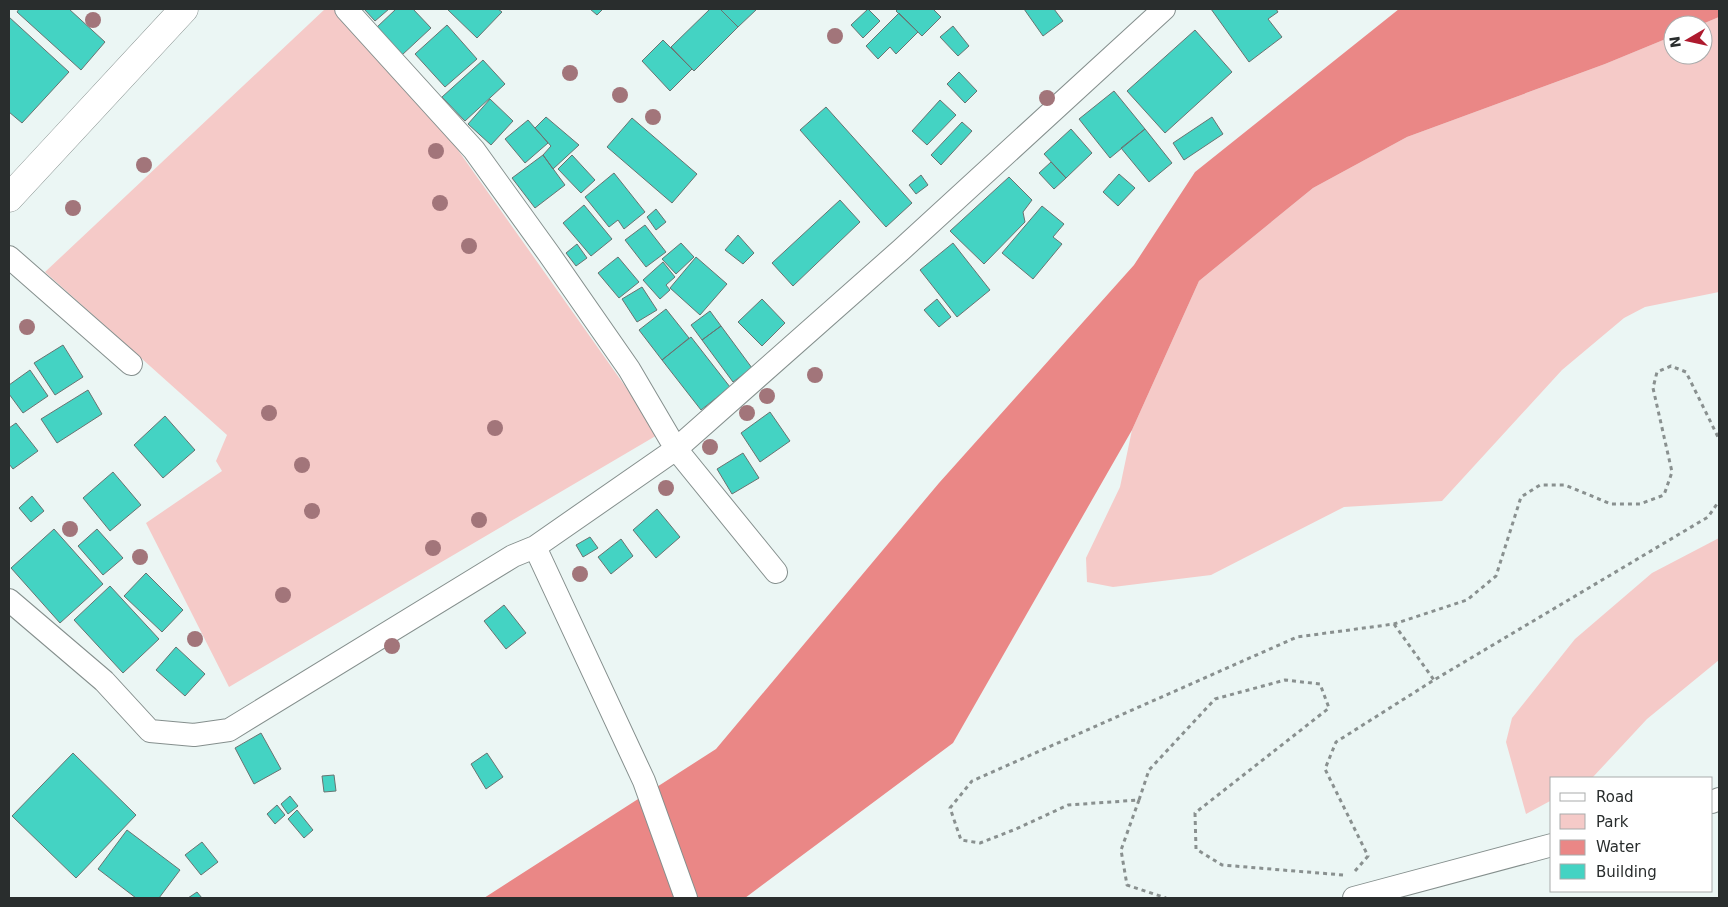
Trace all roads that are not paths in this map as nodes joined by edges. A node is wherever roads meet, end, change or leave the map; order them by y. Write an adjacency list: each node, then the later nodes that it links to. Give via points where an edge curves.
1 (184, 9): 4 (main road)
2 (346, 9): 7 (street, via 474,150 628,369)
3 (1164, 9): 7 (street, via 902,250)
4 (9, 198)
5 (9, 257): 6 (street)
6 (131, 364)
7 (676, 449): 8 (street); 9 (street)
8 (535, 547): 10 (street, via 513,556 229,730 194,735 150,732 104,681); 12 (street, via 644,781)
9 (776, 572)
10 (9, 600)
11 (1550, 846): 13 (street)
12 (686, 898)
13 (1354, 898)

